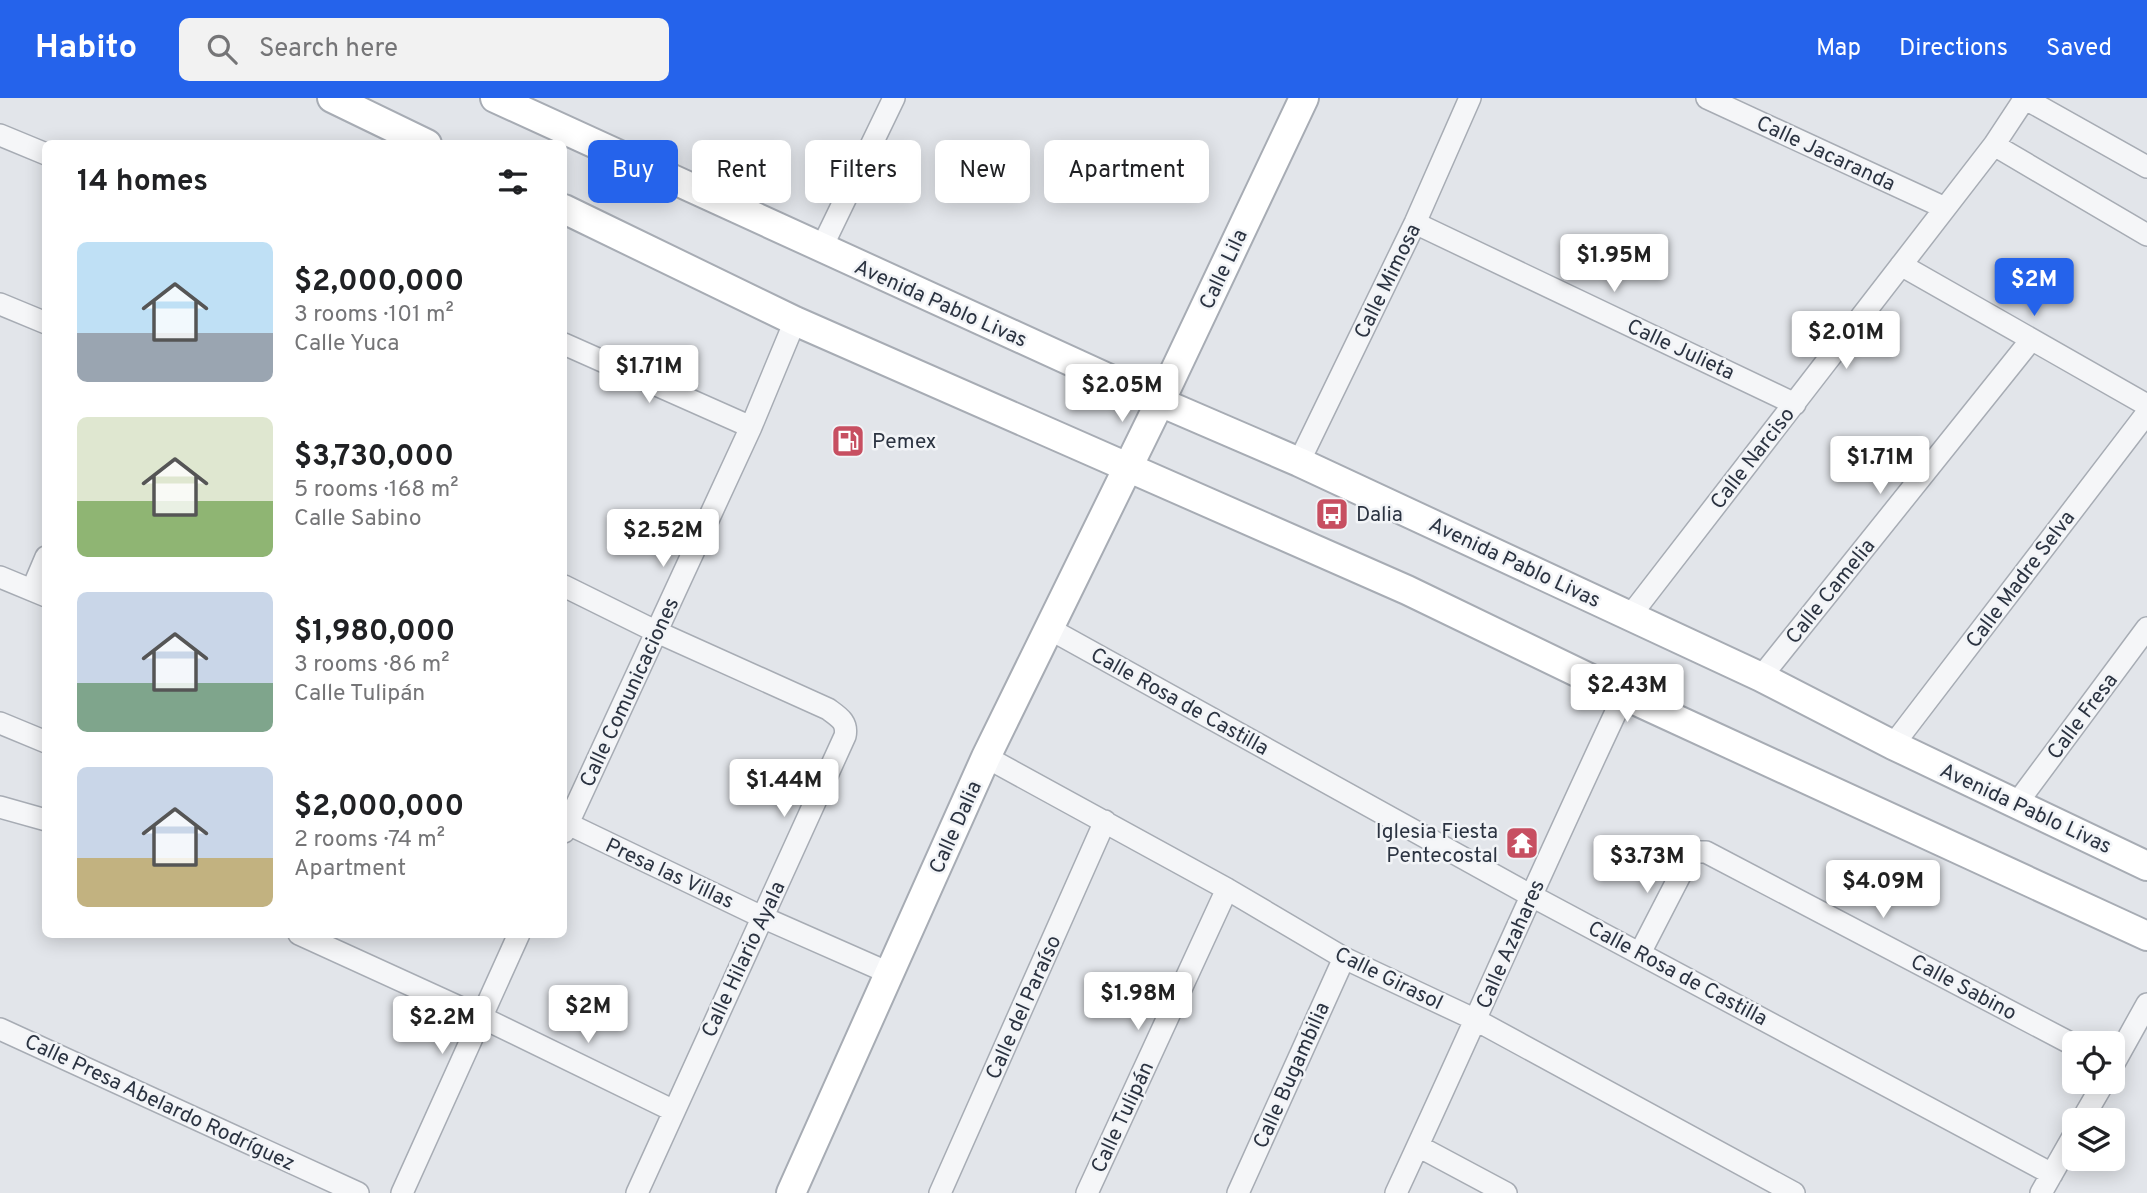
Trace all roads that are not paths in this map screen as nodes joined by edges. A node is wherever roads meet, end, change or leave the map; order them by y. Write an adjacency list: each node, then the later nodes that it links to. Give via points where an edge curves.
1 (332, 98): 9 (main road)
2 (495, 98): 17 (main road, Avenida Pablo Livas)
3 (894, 98): 17 (street)
4 (1304, 98): 24 (main road, Calle Lila)
5 (1470, 98): 15 (street, Calle Mimosa)
6 (1707, 98): 13 (street, Calle Jacaranda)
7 (2025, 98): 10 (street, Calle Narciso); 12 (street)
8 (0, 135): 11 (street)
9 (419, 140)
10 (1994, 145): 13 (street, Calle Narciso); 16 (street)
11 (42, 152)
12 (2147, 167)
13 (1945, 208): 18 (street, Calle Narciso)
14 (567, 210): 21 (main road)
15 (1415, 223): 25 (street, Calle Julieta); 29 (street, Calle Mimosa)
16 (2147, 235)
17 (821, 249): 24 (main road, Avenida Pablo Livas)
18 (1901, 265): 22 (street); 25 (street, Calle Narciso)
19 (0, 304): 20 (street)
20 (42, 321)
21 (795, 321): 28 (street, Calle Comunicaciones); 30 (main road)
22 (2031, 340): 26 (street); 38 (street, Calle Camelia)
23 (567, 345): 28 (street)
24 (1160, 402): 29 (main road, Avenida Pablo Livas); 30 (main road, Calle Lila)
25 (1795, 404): 34 (street, Calle Narciso)
26 (2147, 405)
27 (2147, 413): 42 (street, Calle Madre Selva)
28 (751, 427): 37 (street, Calle Comunicaciones)
29 (1299, 462): 34 (main road, Avenida Pablo Livas)
30 (1128, 466): 35 (main road, Calle Dalia); 39 (main road, via 1407,590)
31 (0, 577): 33 (street)
32 (567, 587): 37 (street)
33 (39, 593)
34 (1630, 616): 38 (main road, Avenida Pablo Livas)
35 (1048, 628): 43 (main road, Calle Dalia); 52 (street, Calle Rosa de Castilla)
36 (2147, 628): 44 (street, Calle Fresa)
37 (657, 632): 48 (street, Calle Comunicaciones); 53 (street, Calle Hilario Ayala, via 828,709 845,723 845,736)
38 (1761, 677): 42 (main road, Avenida Pablo Livas)
39 (1624, 695): 52 (street, Calle Azahares); 54 (main road)
40 (0, 723): 41 (street)
41 (42, 740)
42 (1893, 745): 44 (main road, Avenida Pablo Livas)
43 (986, 757): 47 (street, Calle Girasol); 59 (main road, Calle Dalia)
44 (2017, 803): 50 (main road, Avenida Pablo Livas)
45 (0, 807): 46 (street)
46 (42, 815)
47 (1105, 821): 51 (street, Calle Girasol); 74 (street, Calle del Paraíso)
48 (567, 822)
49 (567, 827): 53 (street, Presa las Villas)
50 (2146, 863)
51 (1227, 889): 58 (street, Calle Girasol); 75 (street, Calle Tulipán)
52 (1530, 894): 57 (street, Calle Rosa de Castilla); 62 (street, Calle Azahares)
53 (762, 916): 59 (street, Presa las Villas); 66 (street, Calle Hilario Ayala)
54 (2147, 936)
55 (308, 938): 61 (street)
56 (517, 938): 61 (street)
57 (1640, 953): 64 (street, Calle Sabino, via 1690,856 1706,852); 69 (street, Calle Rosa de Castilla)
58 (1345, 958): 62 (street, Calle Girasol); 76 (street, Calle Bugambilia)
59 (889, 973): 73 (main road, Calle Dalia)
60 (2147, 1004): 65 (street)
61 (483, 1018): 66 (street); 71 (street)
62 (1476, 1020): 67 (street, Calle Azahares); 79 (street, Calle Girasol)
63 (0, 1029): 70 (street, Calle Presa Abelardo Rodríguez)
64 (2062, 1039)
65 (2125, 1044)
66 (674, 1111): 72 (street, Calle Hilario Ayala)
67 (1418, 1146): 77 (street, Calle Azahares); 78 (street)
68 (2062, 1156): 69 (street)
69 (2052, 1174): 80 (street)
70 (358, 1193)
71 (402, 1193)
72 (637, 1193)
73 (791, 1193)
74 (940, 1193)
75 (1087, 1193)
76 (1238, 1193)
77 (1396, 1193)
78 (1506, 1193)
79 (1794, 1193)
80 (2041, 1193)

